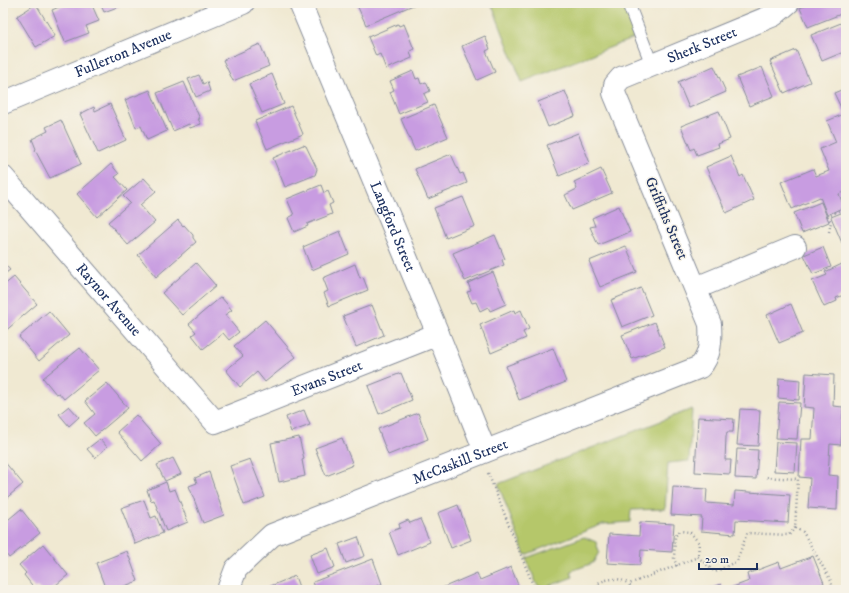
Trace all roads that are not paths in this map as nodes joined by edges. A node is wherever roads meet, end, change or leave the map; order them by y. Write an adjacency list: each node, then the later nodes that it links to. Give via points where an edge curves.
1 (243, 3): 7 (street, Fullerton Avenue)
2 (300, 3): 11 (street, Langford Street)
3 (628, 3): 5 (lane)
4 (788, 3): 5 (street, Sherk Street, via 774,14)
5 (652, 65): 6 (street, Sherk Street, via 621,78)
6 (614, 85): 10 (street, Griffiths Street, via 614,93)
7 (3, 103)
8 (3, 176): 13 (street, Raynor Avenue)
9 (795, 247): 10 (street)
10 (696, 288): 12 (street, Griffiths Street, via 710,324 711,340)
11 (438, 334): 13 (street, Evans Street); 14 (street, Langford Street)
12 (708, 354): 14 (street, McCaskill Street, via 700,367)
13 (215, 422)
14 (485, 450): 15 (street, McCaskill Street, via 272,535 236,569)
15 (228, 590)

